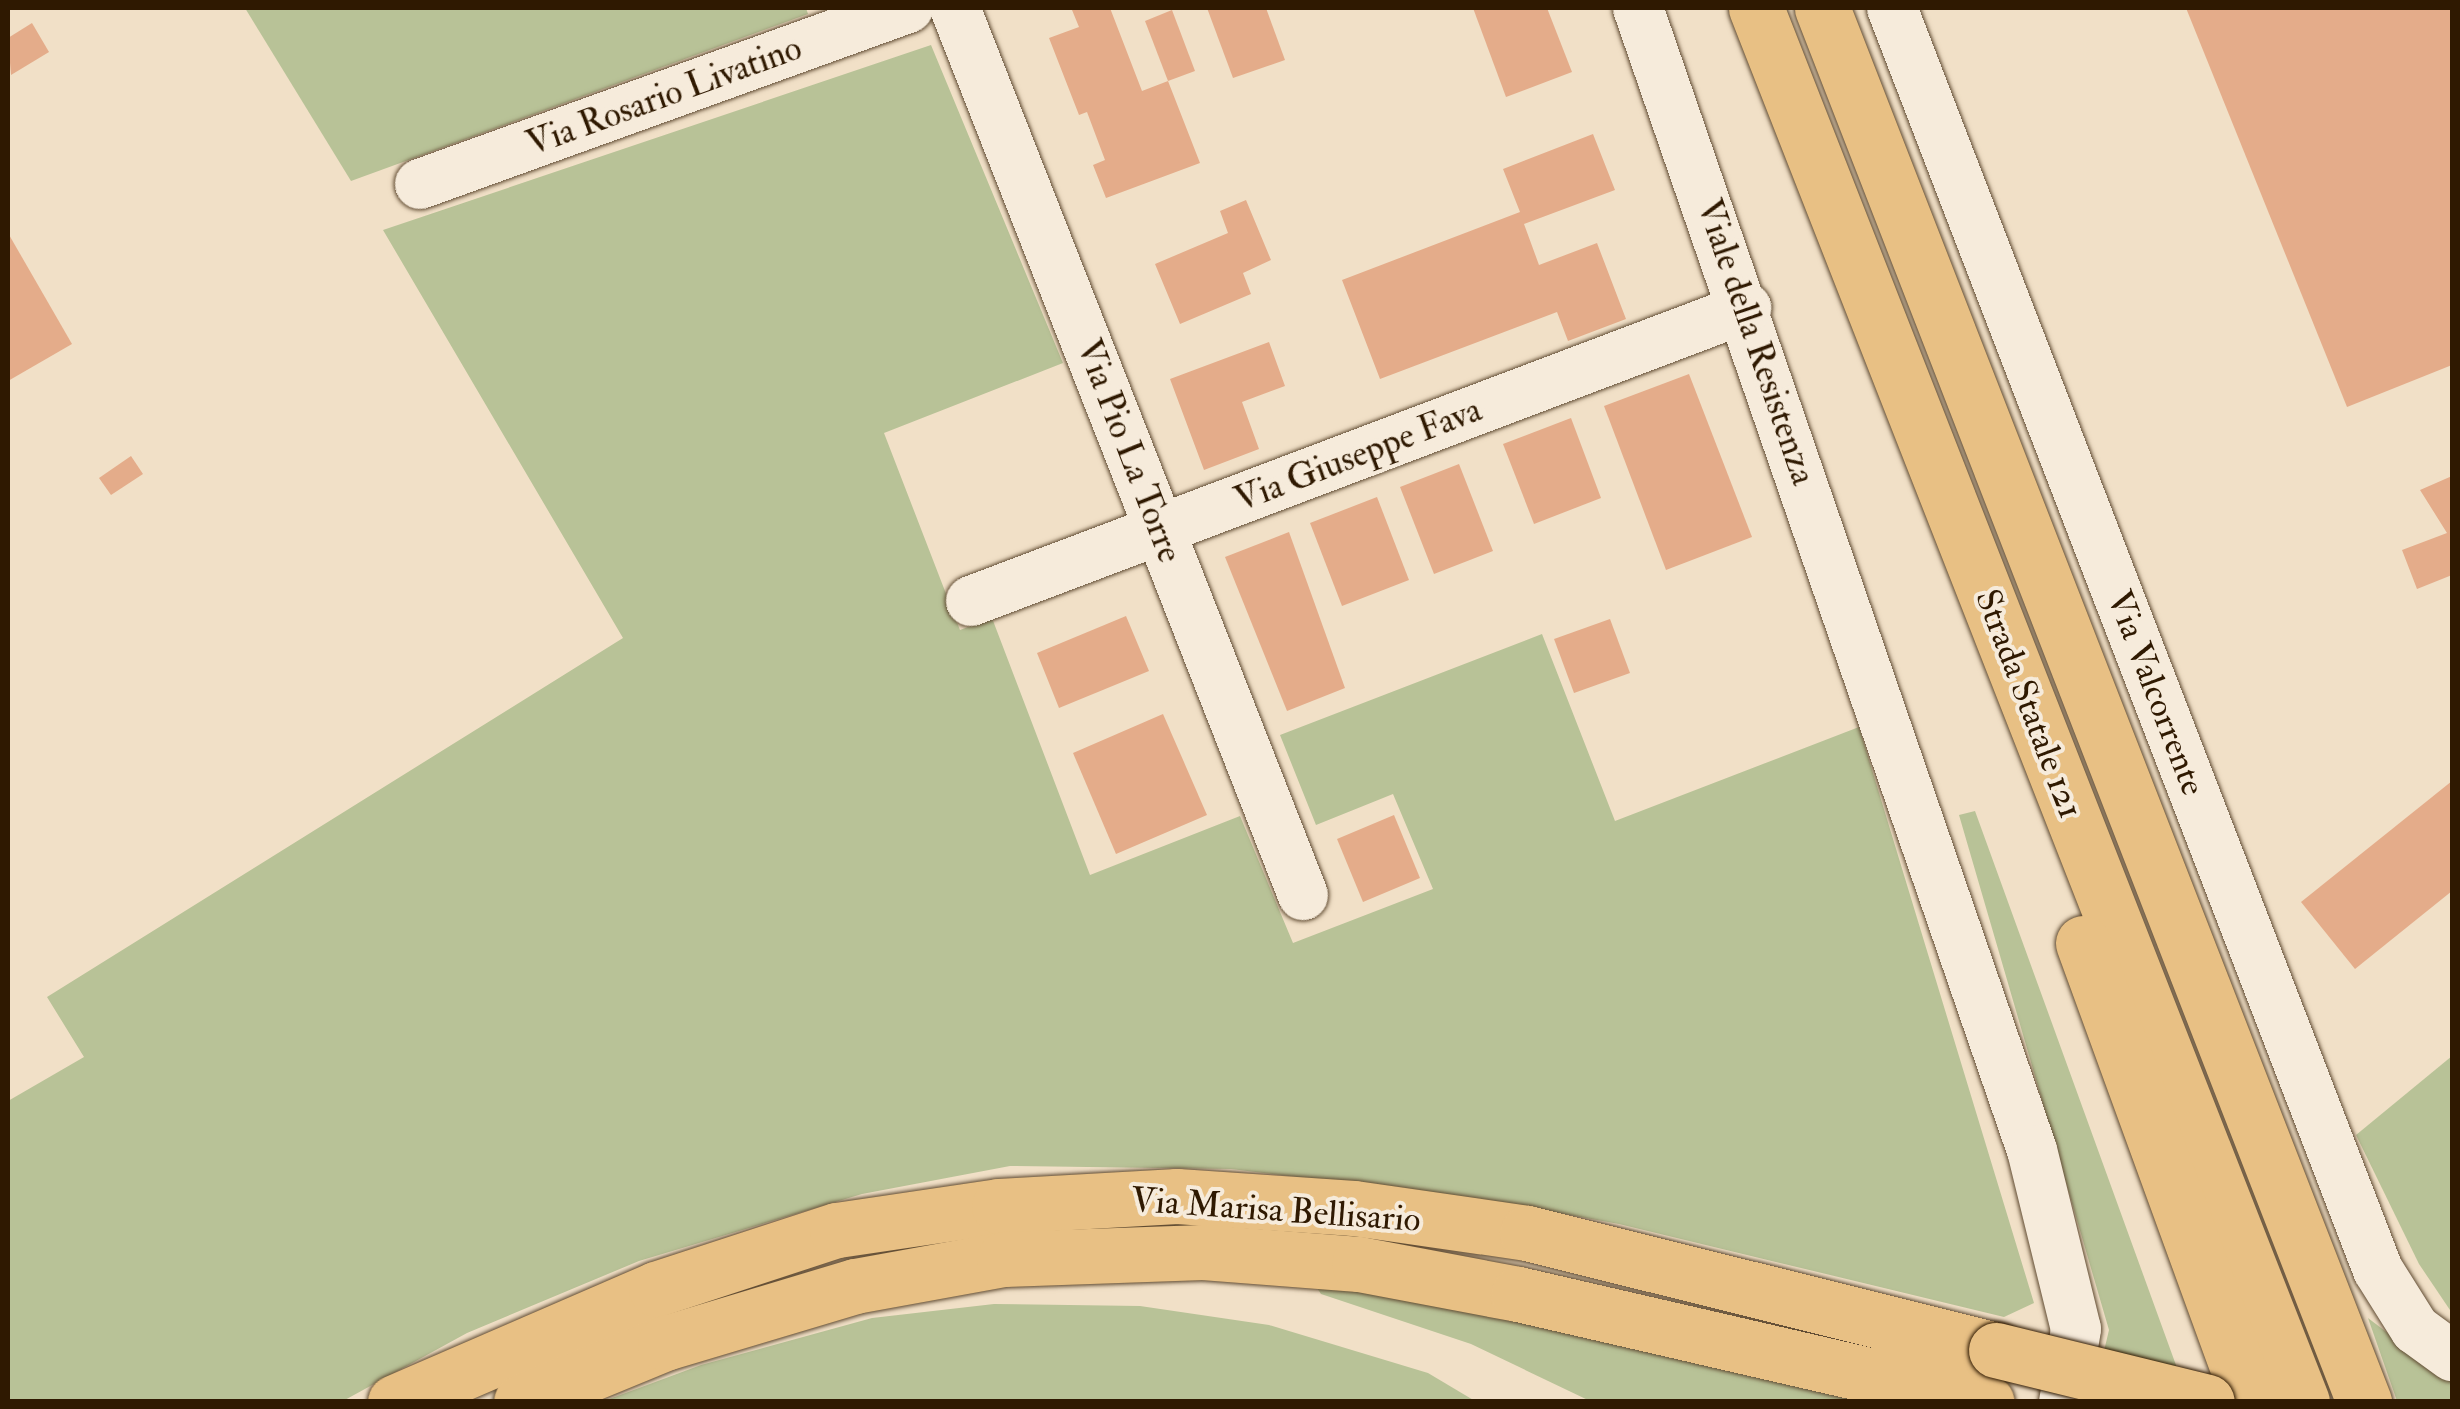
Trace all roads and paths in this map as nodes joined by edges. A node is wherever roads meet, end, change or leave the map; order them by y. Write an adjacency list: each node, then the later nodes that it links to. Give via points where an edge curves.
1 (908, 8): 7 (street, Via Rosario Livatino)
2 (955, 8): 10 (street, Via Pio La Torre)
3 (1638, 8): 9 (street, Viale della Resistenza)
4 (1756, 8): 8 (main road, Strada Statale 121)
5 (1822, 8): 21 (main road, Strada Statale 121)
6 (1892, 8): 13 (street, Via Valcorrente, via 2378,1270 2415,1329)
7 (420, 184)
8 (1849, 244): 19 (main road, via 1937,556); 20 (main road, Strada Statale 121)
9 (1746, 308): 10 (street, Via Giuseppe Fava); 17 (street, Viale della Resistenza, via 2032,1150 2076,1329)
10 (1160, 530): 11 (street, Via Giuseppe Fava); 12 (street, Via Pio La Torre)
11 (970, 602)
12 (1303, 895)
13 (2452, 1356)
14 (1987, 1384): 15 (main road, Via Marisa Bellisario, via 1527,1234 1354,1208 1177,1196 999,1206 838,1230 656,1289); 16 (main road, Via Marisa Bellisario, via 1359,1264 1203,1252 1004,1259 855,1286 664,1343); 18 (main road, bridge)
15 (395, 1402)
16 (521, 1402)
17 (2064, 1402)
18 (2207, 1402)
19 (2250, 1402)
20 (2302, 1402)
21 (2364, 1402)

